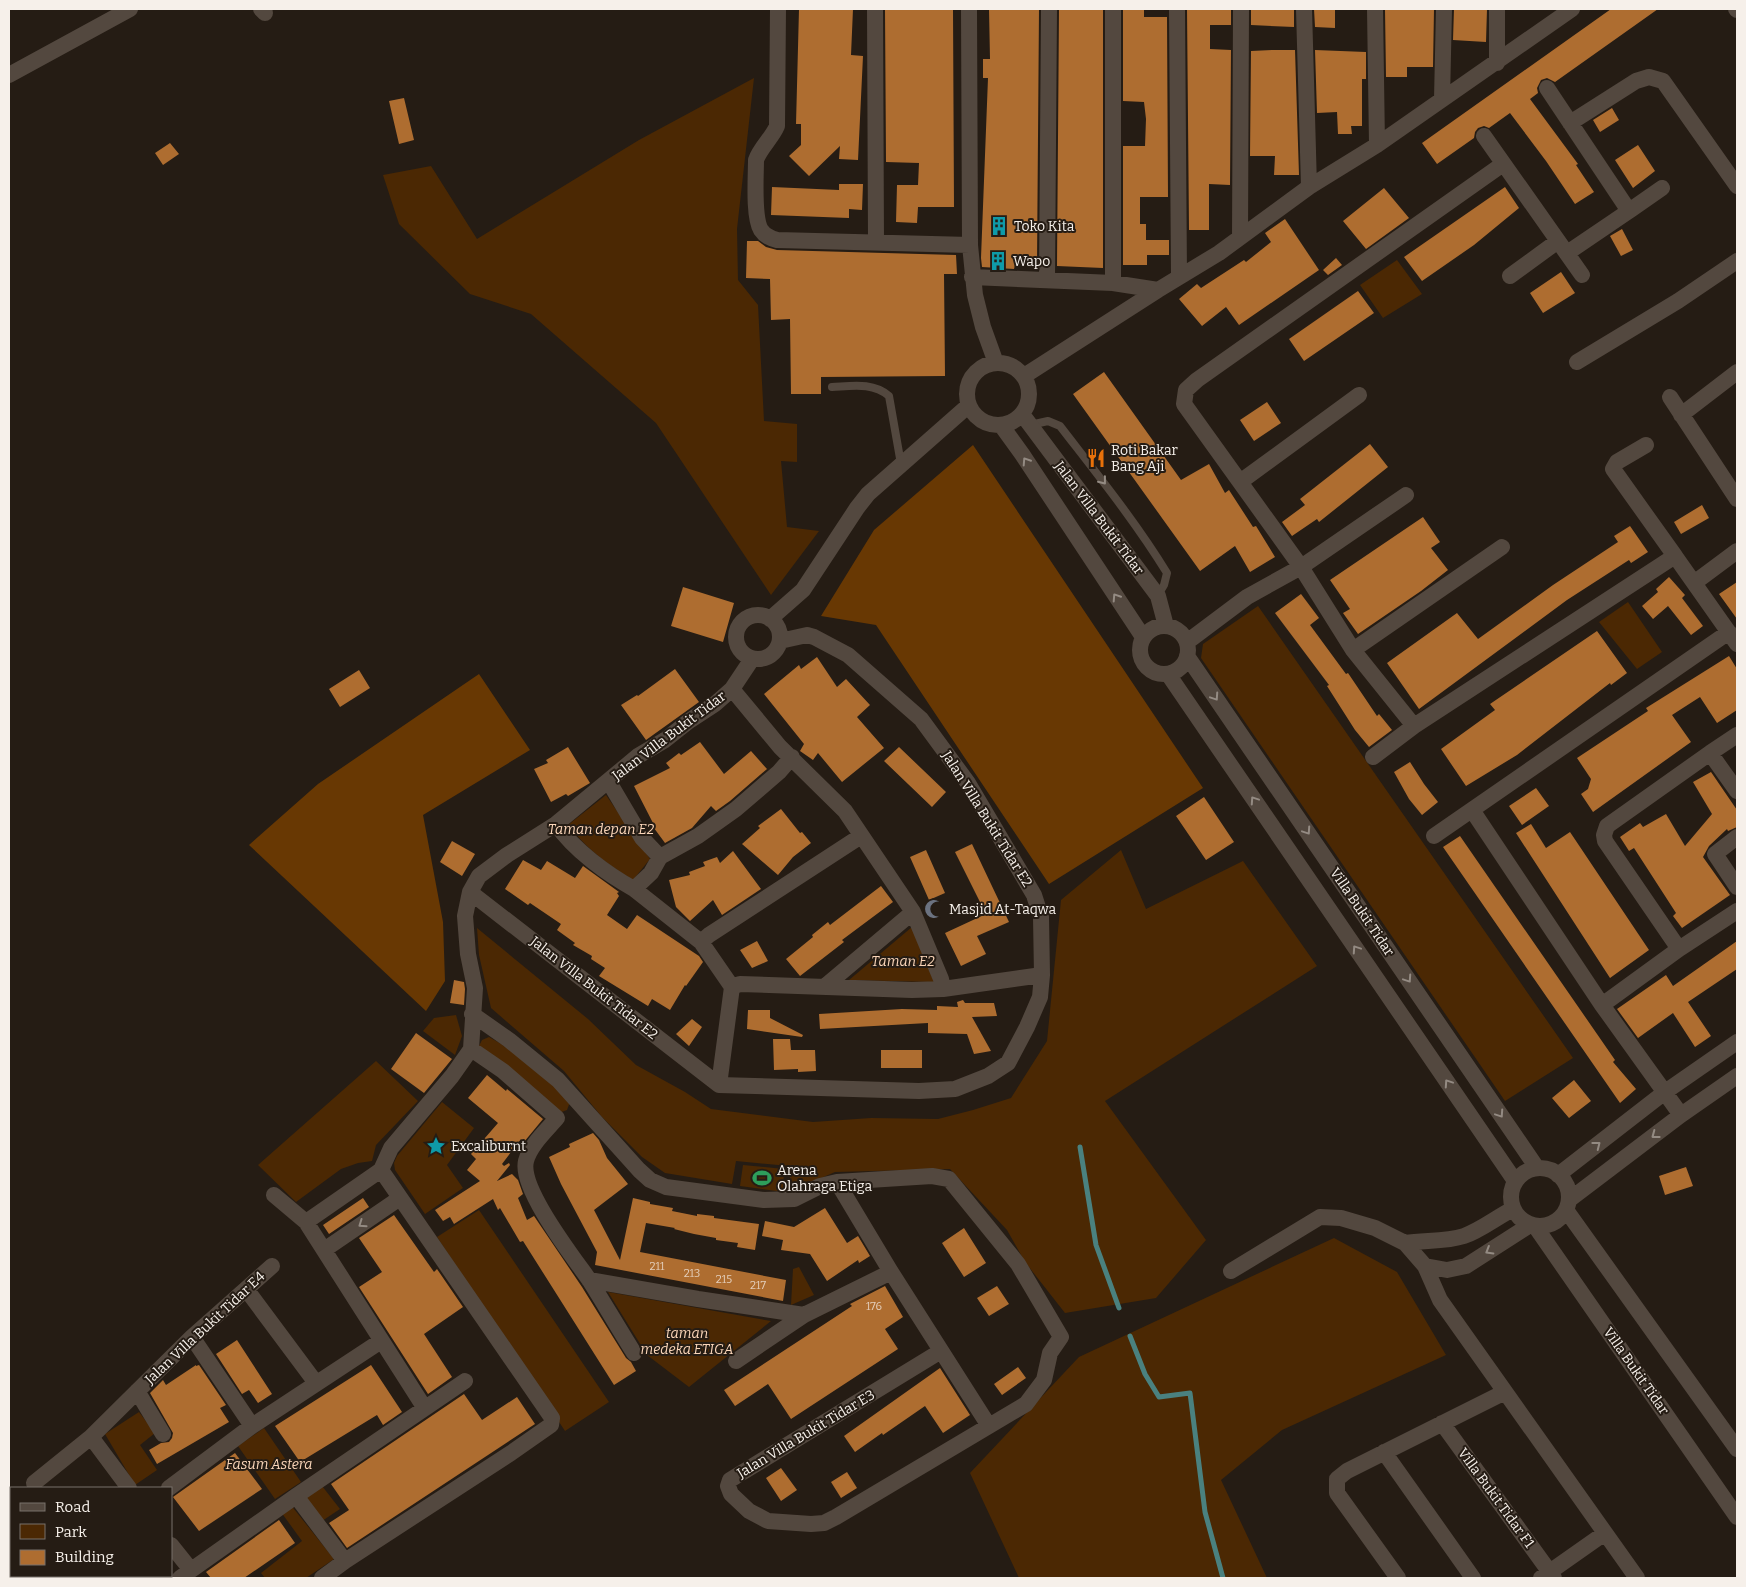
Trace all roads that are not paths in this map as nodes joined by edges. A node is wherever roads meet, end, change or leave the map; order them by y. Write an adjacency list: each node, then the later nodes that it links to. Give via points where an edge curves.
1 (130, 9): 15 (street)
2 (778, 9): 27 (street, via 777,126 756,160 756,211 760,229 768,238 777,240)
3 (875, 9): 27 (street)
4 (968, 9): 28 (street)
5 (1049, 9): 35 (street)
6 (1113, 9): 36 (street)
7 (1177, 9): 32 (street)
8 (1241, 9): 26 (street)
9 (1304, 9): 23 (street)
10 (1375, 9): 20 (street)
11 (1444, 9): 17 (street)
12 (1497, 9): 14 (street)
13 (1569, 10): 14 (street)
14 (1496, 63): 17 (street)
15 (9, 76)
16 (1547, 88): 18 (street)
17 (1442, 99): 20 (street)
18 (1570, 123): 22 (street, via 1636,80 1649,77 1663,80); 25 (street)
19 (1484, 136): 21 (street)
20 (1377, 145): 23 (street)
21 (1503, 164): 29 (street); 51 (street, via 1186,390 1184,404)
22 (1737, 186)
23 (1309, 188): 26 (street)
24 (1662, 188): 25 (street)
25 (1629, 211): 29 (street)
26 (1240, 237): 32 (street)
27 (876, 242): 28 (street)
28 (970, 245): 34 (street)
29 (1563, 247): 31 (street); 33 (street)
30 (1737, 261): 38 (street)
31 (1582, 275)
32 (1179, 276): 37 (street)
33 (1510, 276)
34 (972, 277): 35 (street); 39 (street, via 983,327)
35 (1047, 280): 36 (street)
36 (1112, 282): 37 (street)
37 (1158, 290): 41 (street)
38 (1577, 362)
39 (996, 363): 41 (street, via 1012,366); 45 (street, via 984,366 973,376 967,389)
40 (1737, 372): 46 (street)
41 (1024, 376): 47 (street, via 1030,394)
42 (832, 386): 50 (lane, via 866,386 889,396)
43 (1360, 394): 51 (street)
44 (1670, 397): 46 (street)
45 (969, 405): 48 (street, via 980,420); 50 (street)
46 (1681, 415): 53 (street)
47 (1026, 420): 48 (street); 59 (street, Jalan Villa Bukit Tidar); 59 (lane, one-way to 59, via 1048,421 1060,426 1124,508 1167,573)
48 (1001, 425): 62 (street, Jalan Villa Bukit Tidar, one-way to 48)
49 (1646, 445): 56 (street, via 1617,462 1613,469)
50 (901, 466): 60 (street, via 868,494 798,596)
51 (1240, 482): 57 (street)
52 (1406, 495): 57 (street)
53 (1737, 499)
54 (1502, 547): 66 (street)
55 (1737, 551): 58 (street)
56 (1674, 556): 58 (street); 70 (street)
57 (1301, 567): 65 (street, via 1247,597); 66 (street)
58 (1694, 583): 63 (street)
59 (1158, 596): 61 (street, Jalan Villa Bukit Tidar)
60 (762, 614): 64 (street, via 778,628); 67 (street, via 751,616 740,624 736,638 740,651)
61 (1166, 626): 62 (street, via 1153,628); 65 (street, via 1179,631)
62 (1143, 637): 68 (street, via 1139,652 1146,667 1152,672)
63 (1733, 638): 77 (street)
64 (780, 641): 67 (street, via 778,648 767,658); 90 (street, Jalan Villa Bukit Tidar E2, via 807,635 848,655 921,719 968,783 1034,895 1041,917)
65 (1187, 649): 68 (street, via 1180,668); 104 (street, Villa Bukit Tidar, one-way to 104)
66 (1354, 650): 70 (street)
67 (752, 659): 69 (street, Jalan Villa Bukit Tidar)
68 (1168, 674): 107 (street, Villa Bukit Tidar, one-way to 68)
69 (732, 689): 73 (street); 75 (street, Jalan Villa Bukit Tidar, via 665,740 638,756)
70 (1414, 726): 74 (street)
71 (1737, 735): 72 (street)
72 (1710, 753): 76 (street); 89 (street, via 1607,826 1604,835)
73 (792, 757): 79 (street, via 845,811); 82 (street, via 736,809 698,836)
74 (1373, 757)
75 (609, 782): 78 (street, Jalan Villa Bukit Tidar); 82 (street, via 642,838)
76 (1737, 791)
77 (1472, 810): 80 (street); 94 (street)
78 (556, 824): 84 (street, via 576,848); 85 (street, Jalan Villa Bukit Tidar, via 479,876)
79 (861, 836): 87 (street); 88 (street)
80 (1434, 836)
81 (1737, 838): 83 (street, via 1715,854)
82 (660, 856): 84 (street, via 651,872)
83 (1737, 887)
84 (634, 889): 88 (street)
85 (470, 892): 95 (street, Jalan Villa Bukit Tidar, via 466,916 468,954 475,988); 99 (street, Jalan Villa Bukit Tidar E2)
86 (1737, 911): 89 (street)
87 (914, 912): 92 (street); 93 (street)
88 (701, 942): 91 (street)
89 (1679, 949): 94 (street)
90 (1042, 975): 93 (street); 99 (street, Jalan Villa Bukit Tidar E2, via 1040,997 1008,1063 988,1076 955,1089 919,1091)
91 (732, 987): 92 (street, via 740,984); 99 (street)
92 (824, 987): 93 (street)
93 (943, 989)
94 (1602, 1005): 100 (street)
95 (472, 1014): 97 (street, Jalan Villa Bukit Tidar); 101 (street, Jalan Villa Bukit Tidar E3, via 558,1080)
96 (1737, 1042): 100 (street)
97 (471, 1049): 103 (street, via 503,1071); 105 (street, via 390,1148)
98 (1737, 1076): 102 (street)
99 (718, 1085)
100 (1665, 1092): 102 (street); 106 (street, one-way to 100)
101 (585, 1110): 103 (street); 108 (street, Jalan Villa Bukit Tidar E3, via 639,1170 650,1180 666,1187 764,1200 794,1199 820,1186)
102 (1681, 1115): 111 (street, one-way to 111)
103 (557, 1118): 122 (street, via 535,1144 526,1160 525,1173 559,1238)
104 (1537, 1168): 106 (street); 107 (street, via 1525,1171)
105 (381, 1170): 110 (street); 113 (street)
106 (1558, 1174): 111 (street, via 1566,1186)
107 (1515, 1181): 112 (street, via 1510,1195)
108 (837, 1182): 121 (street); 137 (street, Jalan Villa Bukit Tidar E3, via 932,1176 949,1179 1018,1264 1061,1337 1050,1353 1044,1380 1026,1404)
109 (274, 1195): 113 (street)
110 (400, 1198): 117 (street, one-way to 117); 149 (street, via 552,1418 551,1425)
111 (1567, 1205): 114 (street, via 1560,1218 1552,1224); 140 (street)
112 (1513, 1209): 114 (street, via 1519,1218); 115 (street, via 1465,1235 1448,1240)
113 (306, 1222): 117 (street)
114 (1532, 1225): 119 (street, one-way to 119, via 1466,1266 1448,1270); 146 (street, Villa Bukit Tidar)
115 (1424, 1240): 116 (street); 119 (street)
116 (1406, 1243): 119 (street); 120 (street, via 1374,1228 1341,1218 1320,1217)
117 (324, 1250): 126 (street)
118 (272, 1266): 123 (street, Jalan Villa Bukit Tidar E4)
119 (1425, 1266): 133 (street, via 1440,1300)
120 (1231, 1271)
121 (891, 1272): 124 (street); 127 (street)
122 (589, 1280): 124 (street); 128 (street)
123 (246, 1289): 125 (street, Jalan Villa Bukit Tidar E4); 131 (street)
124 (804, 1315): 129 (street)
125 (192, 1337): 132 (street, Jalan Villa Bukit Tidar E4); 136 (street)
126 (381, 1341): 131 (street); 134 (street)
127 (942, 1351): 137 (street); 137 (street, Jalan Villa Bukit Tidar E3, via 730,1480 731,1494 749,1511 768,1521 824,1523)
128 (634, 1353)
129 (736, 1360)
130 (465, 1381): 134 (street)
131 (316, 1383): 136 (street)
132 (138, 1391): 138 (street, Jalan Villa Bukit Tidar E4); 139 (street, Jalan Villa Bukit Tidar E4)
133 (1505, 1392): 135 (street); 147 (street)
134 (424, 1407): 145 (street)
135 (1442, 1423): 141 (street); 151 (street, Villa Bukit Tidar F1)
136 (252, 1426): 144 (street)
137 (990, 1426)
138 (163, 1434)
139 (91, 1437): 142 (street, Jalan Villa Bukit Tidar E4); 143 (street)
140 (1737, 1449)
141 (1384, 1452): 153 (street, via 1346,1471 1337,1479 1337,1493); 154 (street)
142 (34, 1483)
143 (128, 1487)
144 (169, 1487)
145 (296, 1496): 149 (street); 150 (street)
146 (1737, 1516)
147 (1605, 1533): 151 (street, Villa Bukit Tidar F1); 155 (street)
148 (172, 1547): 150 (street)
149 (345, 1561): 152 (street)
150 (185, 1574)
151 (1548, 1576)
152 (322, 1578)
153 (1398, 1578)
154 (1473, 1578)
155 (1637, 1578)

